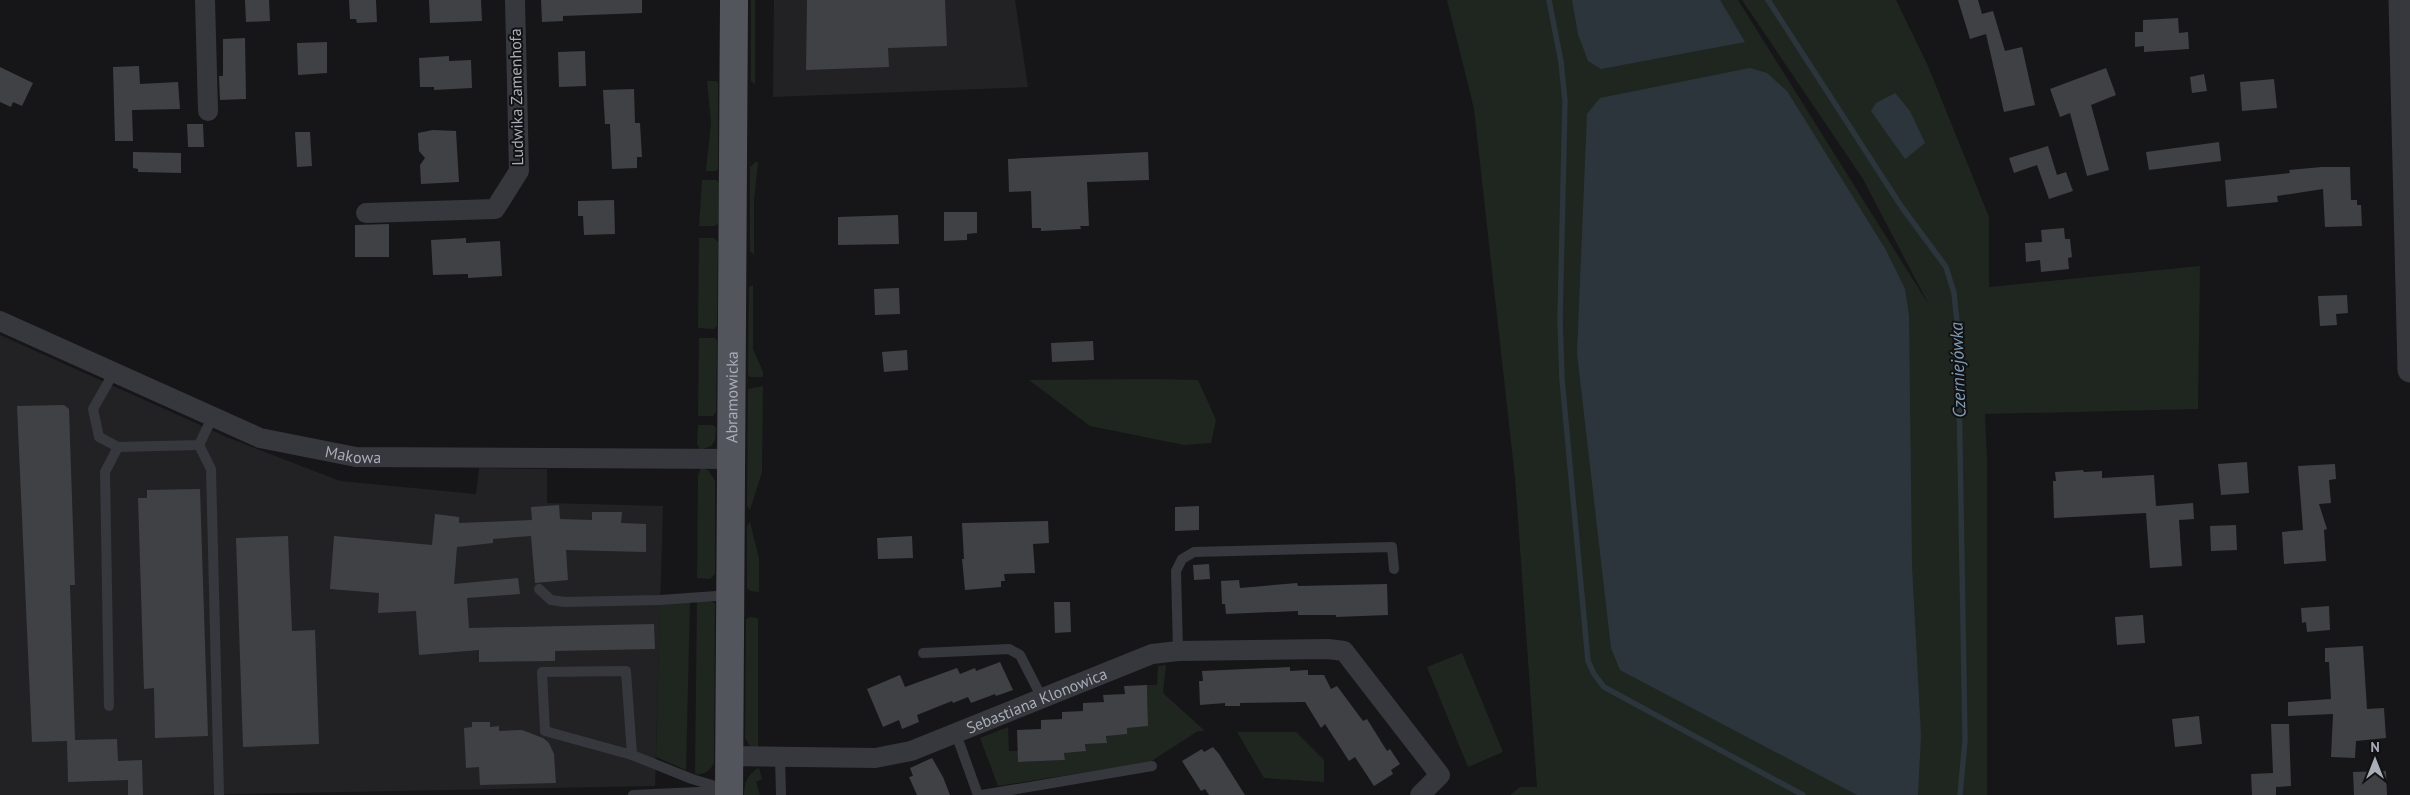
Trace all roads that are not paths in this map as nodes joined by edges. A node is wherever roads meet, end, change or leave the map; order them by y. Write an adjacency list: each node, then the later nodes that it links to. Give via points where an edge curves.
1 (205, 0): 5 (street)
2 (515, 0): 6 (street, Ludwika Zamenhofa, via 519,170 495,209)
3 (734, 0): 13 (main road, Abramowicka)
4 (2401, 0): 8 (street)
5 (208, 112)
6 (366, 214)
7 (0, 321): 9 (street, Makowa)
8 (2410, 370)
9 (114, 372): 10 (street, Makowa); 12 (lane, via 94,409 99,437)
10 (212, 418): 11 (lane); 13 (street, Makowa, via 260,438 356,457)
11 (199, 445): 12 (lane); 27 (lane, via 210,469)
12 (118, 447): 20 (lane, via 105,472)
13 (732, 459): 16 (main road, Abramowicka)
14 (1394, 569): 17 (lane, via 1392,547 1194,552 1182,559 1176,571)
15 (539, 590): 16 (lane, via 551,600 564,602)
16 (731, 595): 23 (main road, Abramowicka)
17 (1178, 651): 19 (street, Sebastiana Klonowica, via 1141,657); 31 (street, Sebastiana Klonowica, via 1344,651 1440,775)
18 (923, 653): 19 (lane, via 1009,649 1020,656)
19 (1042, 698): 21 (street, Sebastiana Klonowica)
20 (109, 706)
21 (956, 734): 24 (street, Sebastiana Klonowica, via 894,756); 30 (lane)
22 (632, 755): 22 (lane, via 626,671 542,672 545,731); 26 (lane)
23 (729, 756): 24 (street, Sebastiana Klonowica); 26 (main road, Abramowicka)
24 (780, 757): 29 (lane)
25 (1152, 766): 30 (lane)
26 (729, 793): 28 (lane)
27 (218, 795)
28 (633, 795)
29 (781, 795)
30 (980, 795)
31 (1420, 795)

